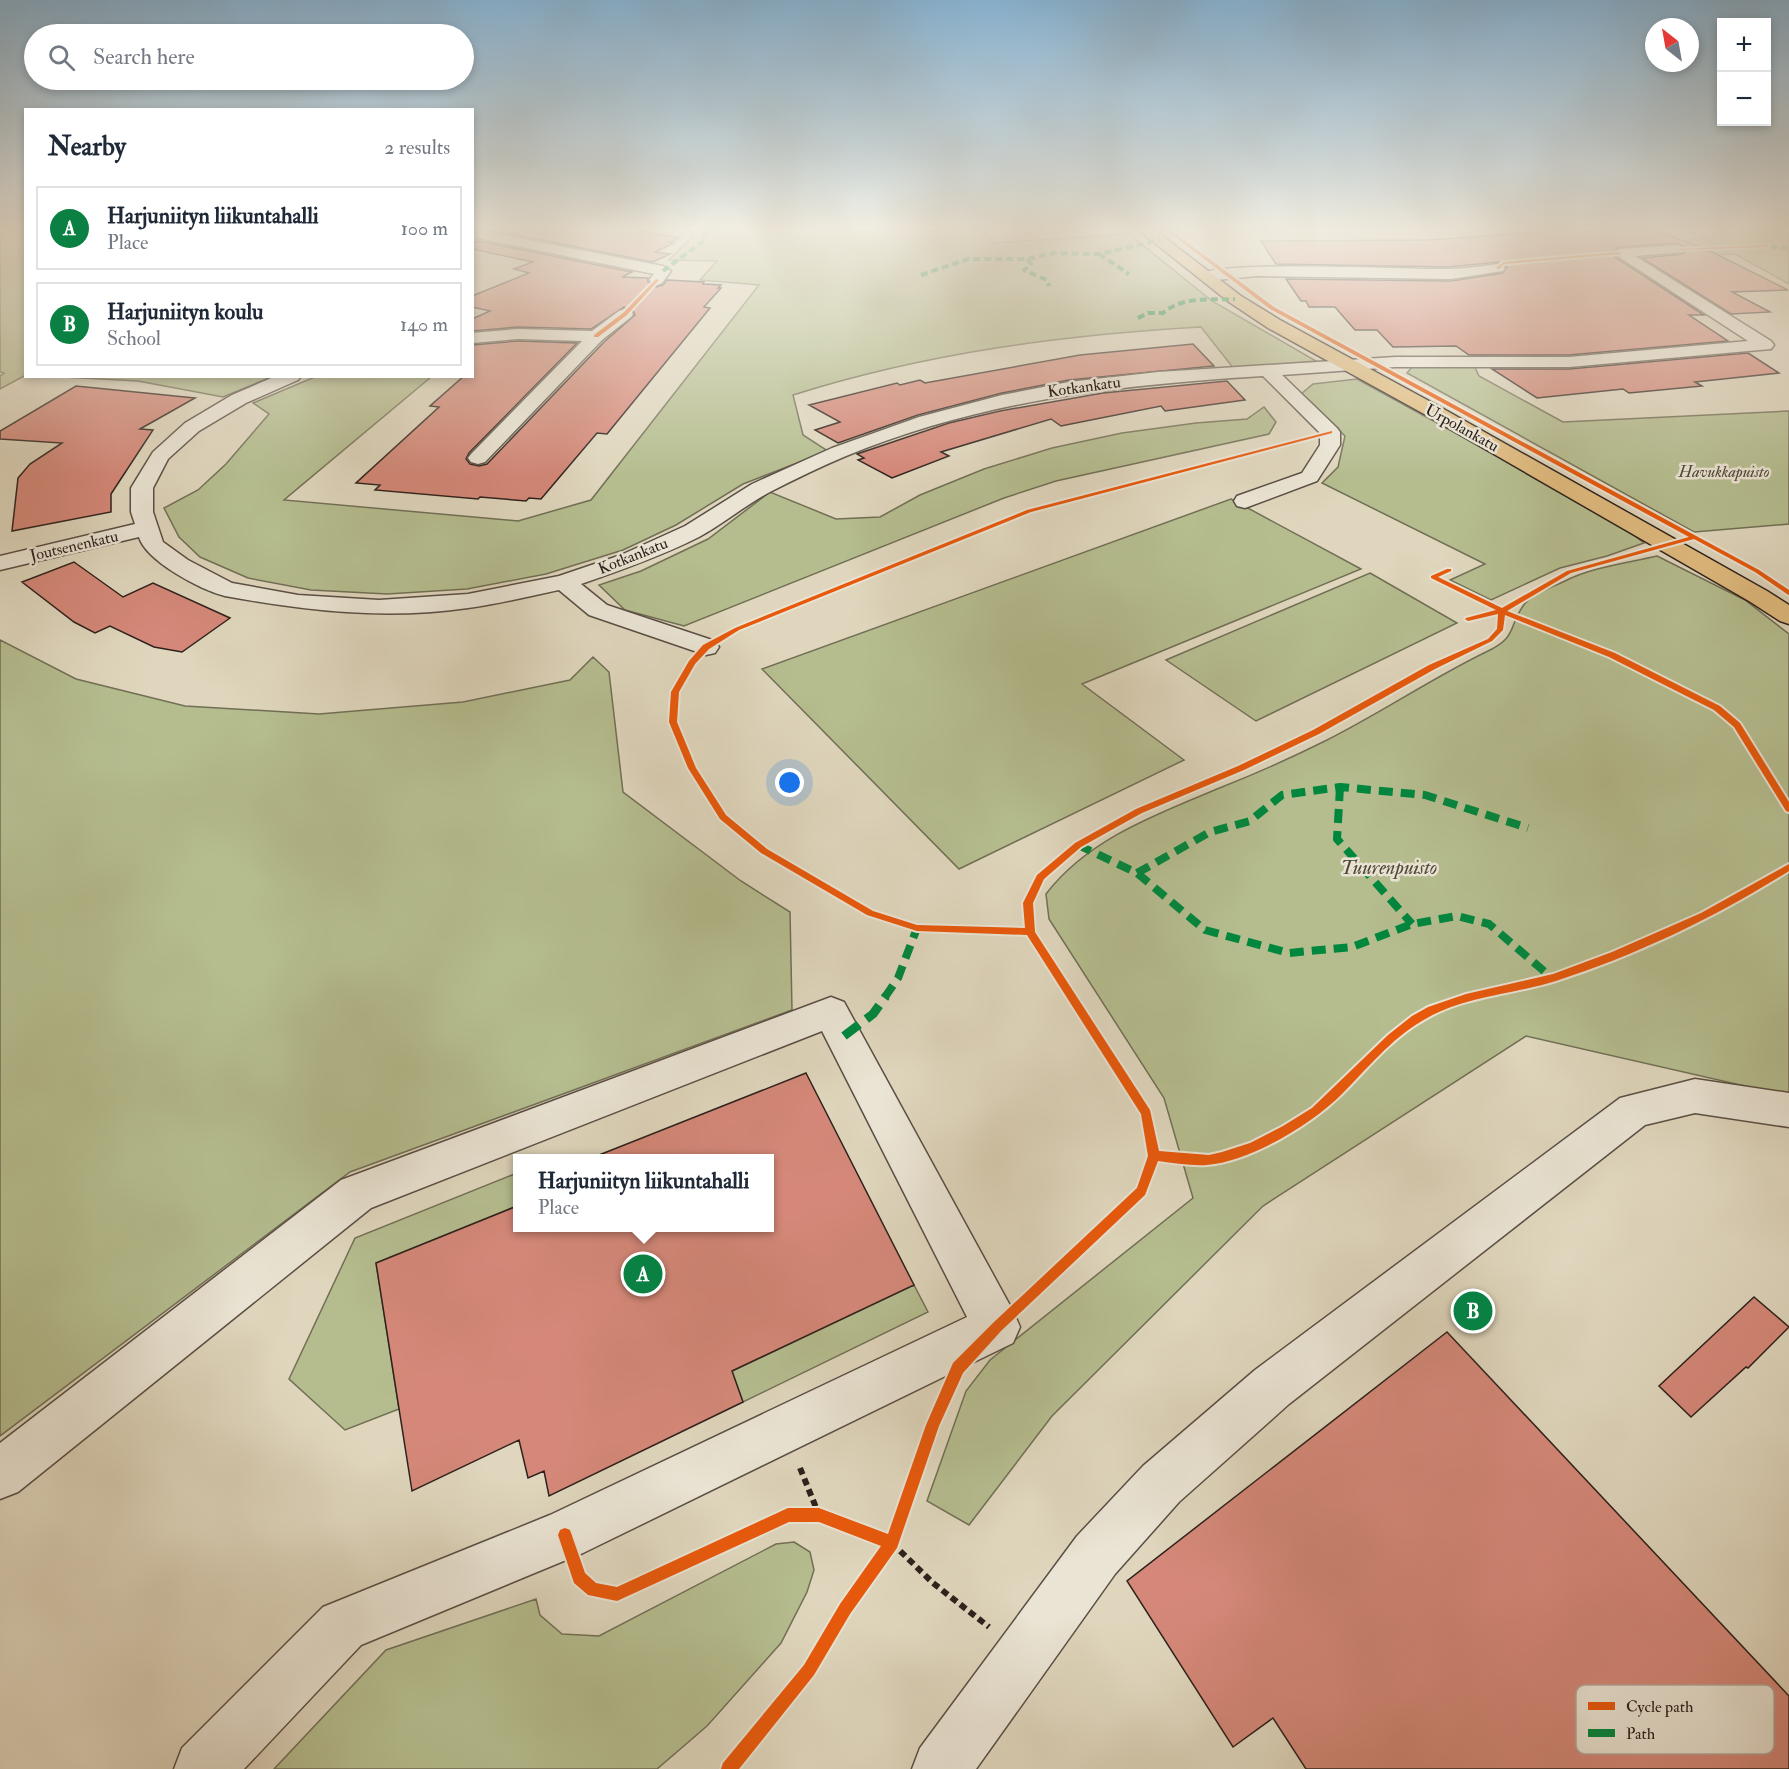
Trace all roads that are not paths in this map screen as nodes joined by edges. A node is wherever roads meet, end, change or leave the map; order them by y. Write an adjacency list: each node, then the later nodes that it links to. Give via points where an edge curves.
1 (1253, 311): 6 (main road, Urpolankatu)
2 (1711, 311): 6 (street, Kotkankatu, via 1765,345 1569,362 1414,361)
3 (625, 314): 4 (street)
4 (596, 336): 5 (street, via 518,334); 9 (street)
5 (474, 338)
6 (1348, 366): 7 (street, Kotkankatu); 14 (main road, Urpolankatu)
7 (1268, 371): 10 (street, via 1330,432 1330,445 1310,477); 13 (street, Kotkankatu, via 1158,377 1069,388 926,421 838,452 760,489 693,531 629,560)
8 (287, 378): 11 (street, Kotkankatu, via 192,426 160,456 142,488 142,512)
9 (478, 458)
10 (1245, 501)
11 (148, 528): 12 (street, Joutsenenkatu); 13 (street, Kotkankatu, via 153,545 180,566 225,589 298,602 379,607 468,601)
12 (0, 563)
13 (564, 582): 15 (street, via 598,610)
14 (1789, 616)
15 (706, 647)
16 (1789, 1110): 19 (street, via 1695,1096 1634,1110 1272,1387 1161,1484 1096,1555)
17 (0, 1474): 18 (street, via 356,1194 831,1012 997,1327 565,1535 342,1626)
18 (203, 1769)
19 (941, 1769)

